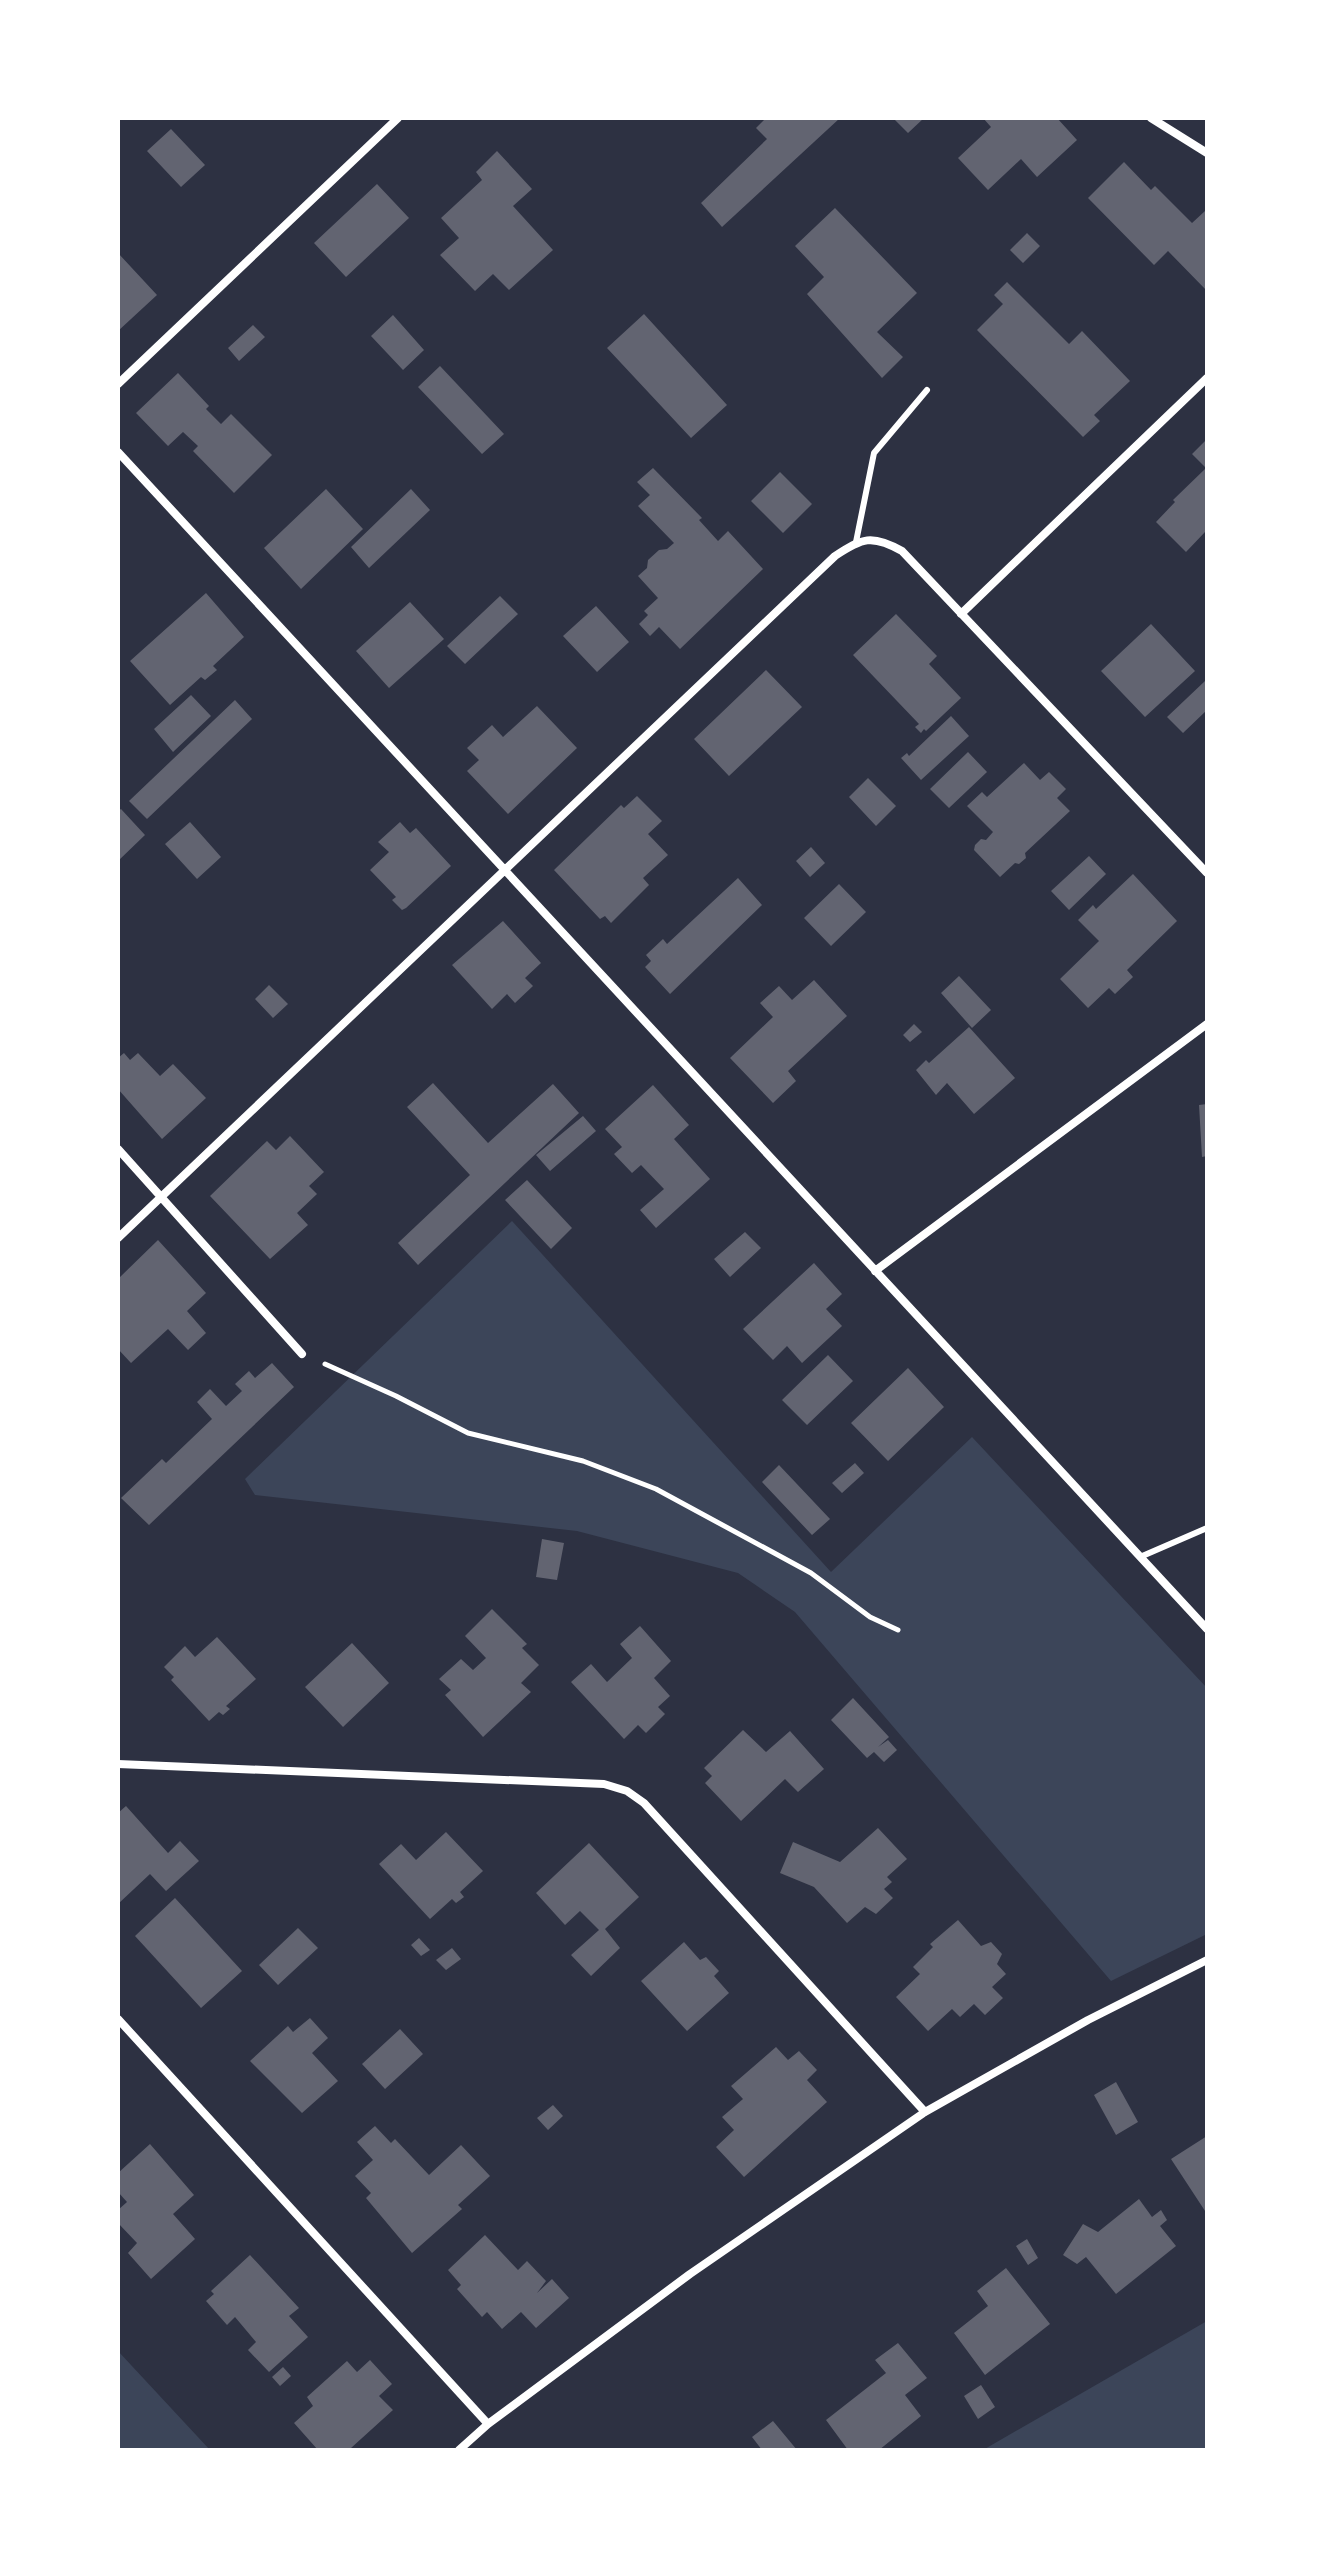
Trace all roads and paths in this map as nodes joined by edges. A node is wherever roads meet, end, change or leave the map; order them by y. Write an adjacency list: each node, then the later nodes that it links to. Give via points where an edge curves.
1 (398, 118): 5 (street)
2 (1151, 118): 3 (street)
3 (1207, 153)
4 (1207, 378): 9 (street)
5 (118, 384)
6 (927, 390): 8 (lane, via 874,453)
7 (118, 452): 10 (street)
8 (856, 542): 9 (street, via 872,539 902,551); 10 (street, via 835,556)
9 (961, 614): 11 (street)
10 (503, 869): 14 (street); 16 (street)
11 (1207, 873)
12 (1207, 1024): 16 (street)
13 (118, 1149): 14 (street)
14 (162, 1197): 15 (street); 17 (street)
15 (118, 1238)
16 (875, 1271): 19 (street)
17 (302, 1354): 21 (path, via 468,1433 583,1461 656,1489 811,1573 870,1617)
18 (1207, 1528): 19 (lane)
19 (1140, 1557): 20 (street)
20 (1207, 1629)
21 (898, 1630)
22 (118, 1764): 25 (street, via 604,1784 627,1791 644,1803)
23 (1207, 1960): 25 (street)
24 (118, 2019): 26 (street)
25 (925, 2112): 26 (street, via 690,2274)
26 (488, 2424): 27 (street)
27 (459, 2450)

